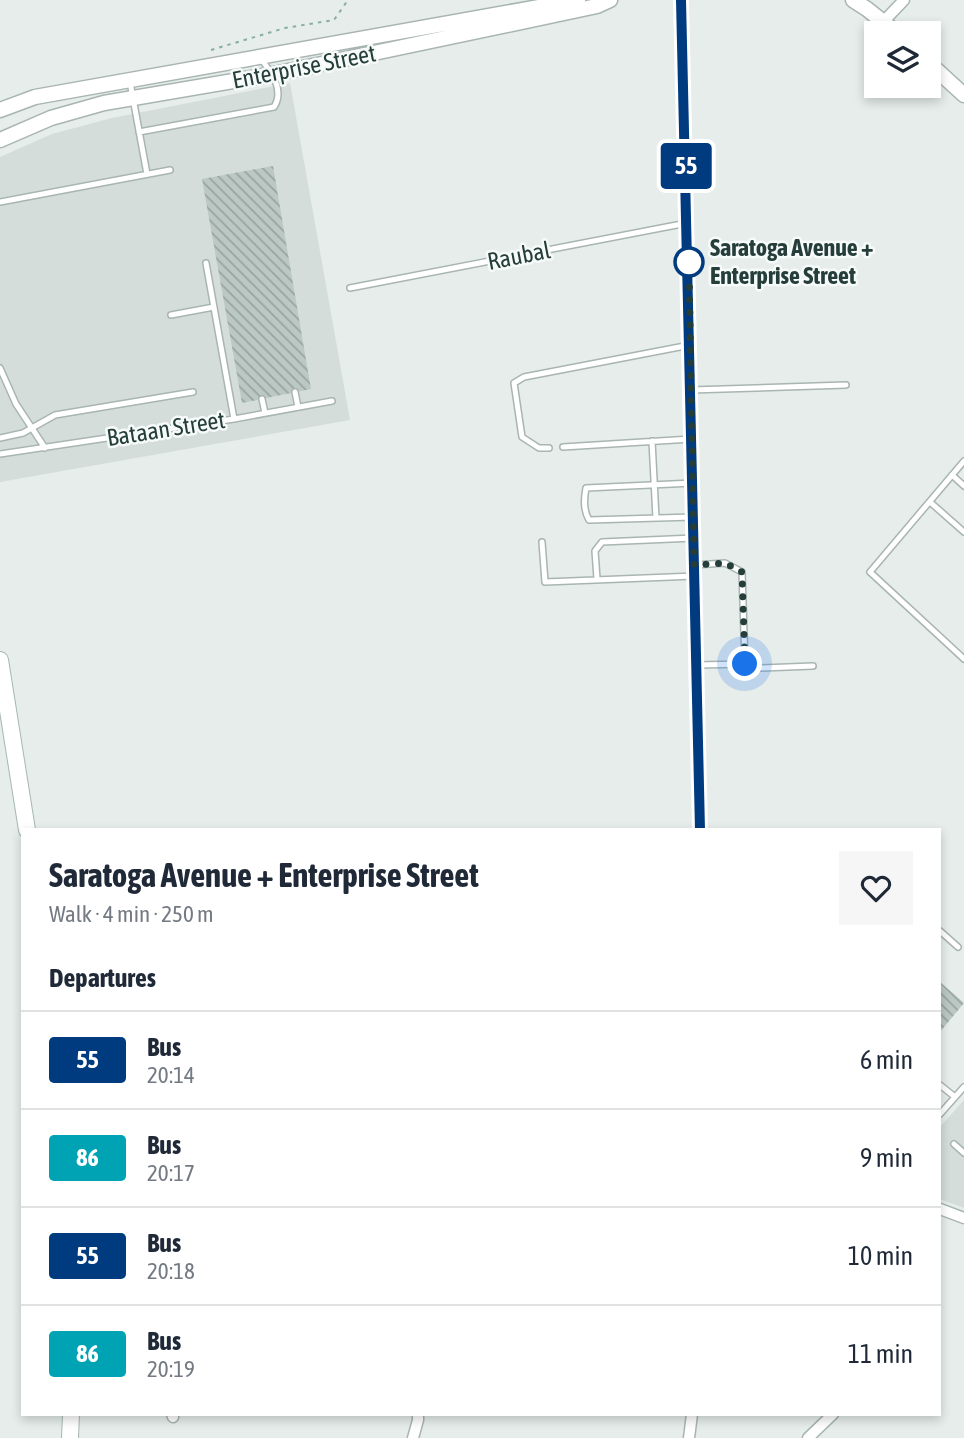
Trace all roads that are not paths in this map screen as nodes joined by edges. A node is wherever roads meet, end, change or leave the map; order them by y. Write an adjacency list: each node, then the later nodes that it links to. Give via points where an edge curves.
1 (578, 0): 7 (street, Enterprise Street)
2 (610, 0): 8 (street, Enterprise Street)
3 (681, 0): 21 (street)
4 (853, 0): 6 (street)
5 (904, 0): 6 (street)
6 (884, 21)
7 (259, 57): 8 (lane); 10 (street, Enterprise Street)
8 (274, 74): 13 (street, Enterprise Street); 16 (lane, via 278,100 272,108)
9 (941, 74): 12 (street)
10 (130, 79): 11 (street, Enterprise Street); 13 (lane)
11 (47, 94): 14 (street); 15 (street, Enterprise Street)
12 (964, 95)
13 (133, 100): 16 (lane); 17 (street, Enterprise Street, via 77,110)
14 (0, 102)
15 (0, 110)
16 (139, 132): 19 (lane)
17 (0, 140)
18 (170, 170): 19 (lane)
19 (147, 174): 20 (lane)
20 (0, 202)
21 (688, 223): 23 (lane, Raubal); 26 (street)
22 (206, 263): 24 (lane)
23 (350, 288)
24 (214, 307): 25 (lane); 36 (lane)
25 (170, 314)
26 (690, 345): 29 (street); 43 (lane, via 524,377 514,383 522,437 538,448)
27 (0, 368): 37 (lane)
28 (846, 385): 29 (lane)
29 (691, 390): 39 (street)
30 (193, 392): 37 (lane, via 55,415)
31 (295, 392): 34 (lane)
32 (262, 399): 35 (lane)
33 (332, 401): 34 (lane, Bataan Street)
34 (298, 407): 35 (lane, Bataan Street)
35 (265, 413): 36 (lane, Bataan Street)
36 (234, 419): 42 (lane, Bataan Street)
37 (32, 428): 38 (lane); 42 (lane)
38 (0, 438)
39 (691, 439): 40 (lane); 47 (street)
40 (652, 441): 41 (lane); 48 (lane)
41 (562, 447)
42 (45, 448): 44 (lane, Bataan Street)
43 (550, 448)
44 (0, 454)
45 (964, 460): 46 (lane)
46 (952, 475): 49 (lane); 50 (lane)
47 (693, 483): 48 (lane); 51 (street)
48 (653, 484): 52 (lane); 52 (lane, via 586,488 584,497 589,520)
49 (964, 486)
50 (930, 502): 53 (lane); 58 (lane, via 870,572)
51 (694, 517): 52 (lane); 54 (street)
52 (656, 519)
53 (964, 532)
54 (694, 538): 56 (street); 57 (lane, via 602,542 595,551)
55 (542, 542): 57 (lane, via 545,582)
56 (695, 570): 57 (lane); 60 (lane, via 725,563 742,572); 61 (street)
57 (597, 579)
58 (964, 659)
59 (0, 660): 63 (main road)
60 (745, 664): 61 (lane); 62 (lane, via 760,668)
61 (697, 665): 64 (street)
62 (813, 666)
63 (27, 828)
64 (700, 828)
65 (941, 933): 66 (lane)
66 (958, 947)
67 (941, 1087): 69 (lane)
68 (964, 1087): 69 (lane)
69 (955, 1097): 70 (lane)
70 (941, 1113)
71 (954, 1144): 72 (lane)
72 (964, 1153)
73 (941, 1209): 74 (street)
74 (964, 1218)
75 (71, 1416): 79 (main road)
76 (418, 1416): 80 (street)
77 (692, 1416): 81 (street)
78 (825, 1419): 82 (street)
79 (70, 1438)
80 (413, 1438)
81 (690, 1438)
82 (808, 1438)

